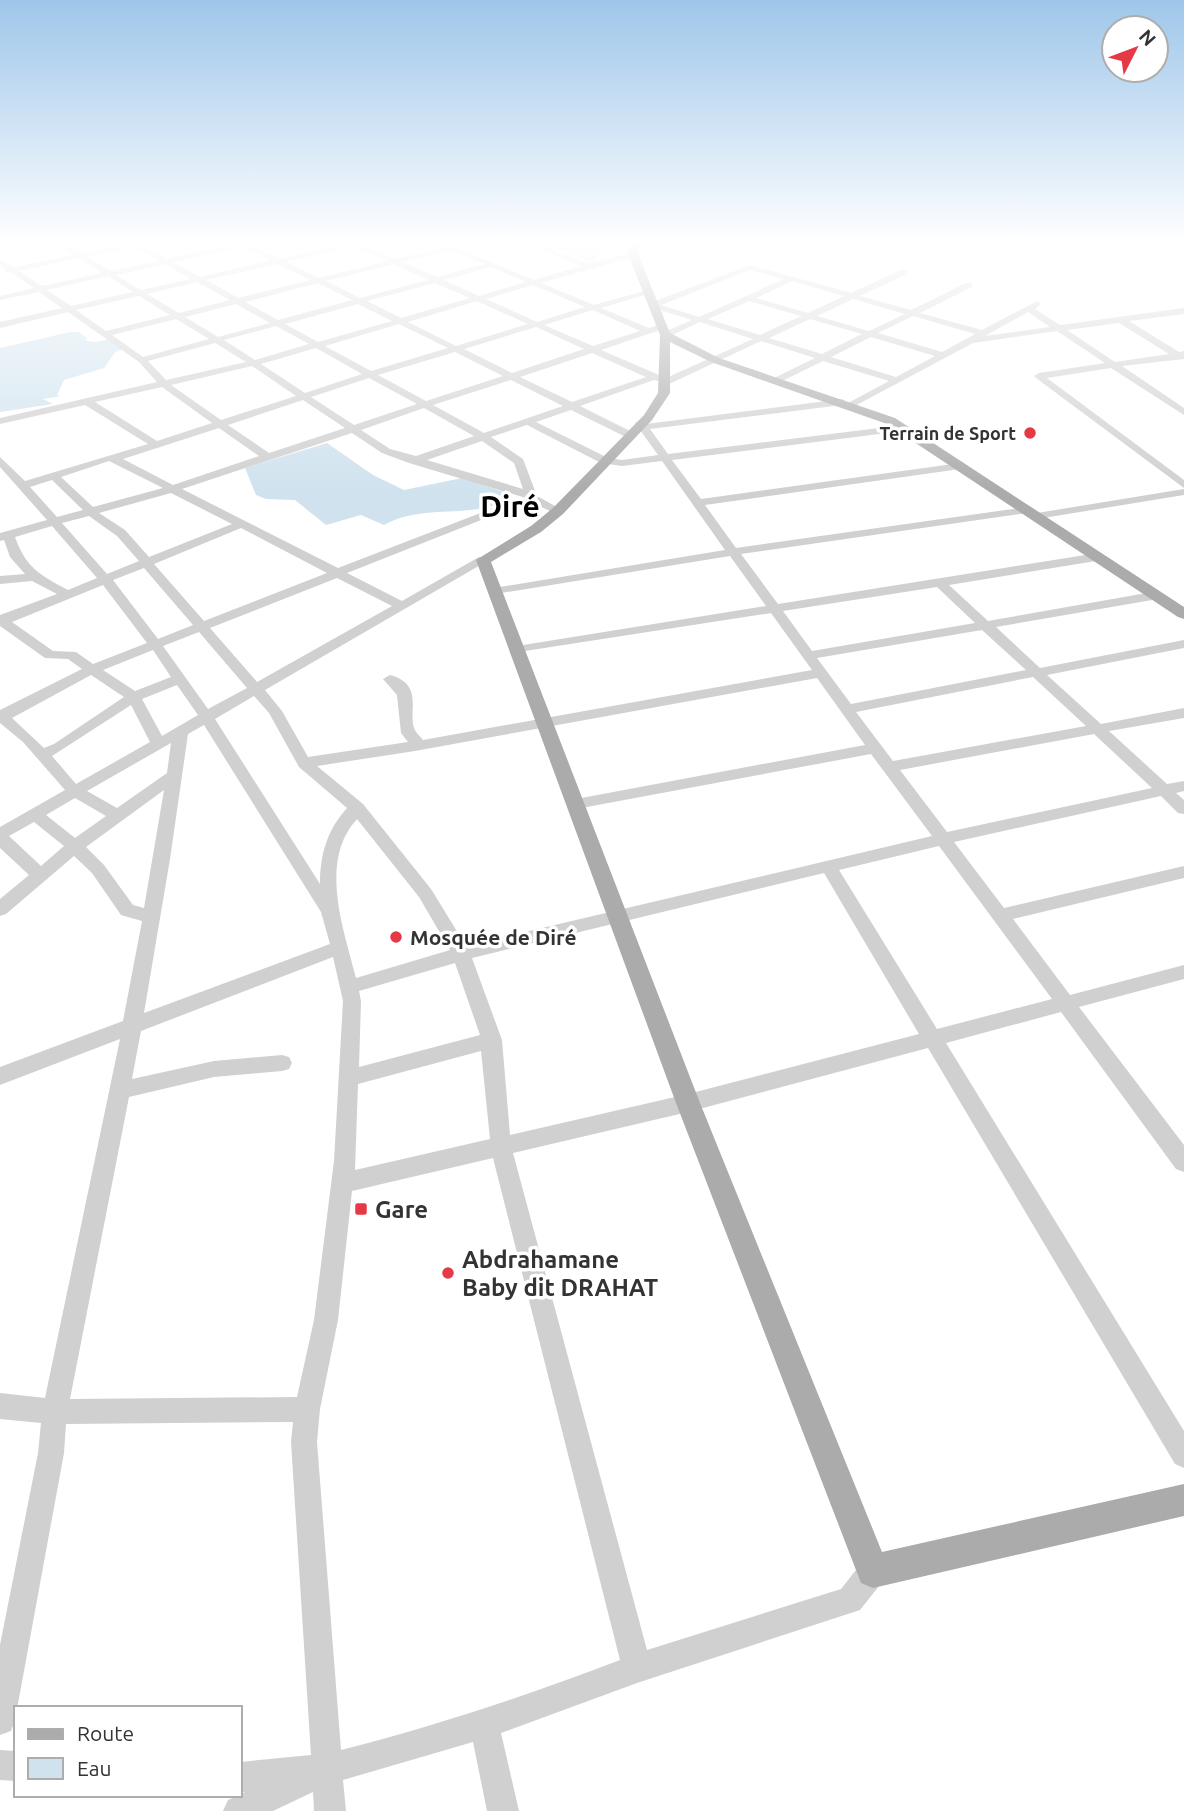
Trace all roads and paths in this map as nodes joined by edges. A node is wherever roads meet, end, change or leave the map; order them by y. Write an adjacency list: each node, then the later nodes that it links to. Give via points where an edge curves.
1 (92, 326): 24 (street)
2 (137, 326): 24 (street)
3 (192, 326): 27 (street)
4 (271, 326): 27 (street)
5 (280, 326): 29 (street)
6 (389, 326): 29 (street)
7 (409, 326): 30 (street)
8 (533, 326): 30 (street)
9 (536, 326): 31 (street)
10 (644, 326): 22 (street)
11 (658, 326): 22 (main road)
12 (678, 326): 22 (street)
13 (721, 326): 26 (street)
14 (788, 326): 26 (street)
15 (841, 326): 25 (street)
16 (887, 326): 25 (street)
17 (956, 326): 23 (street)
18 (996, 326): 23 (street)
19 (1069, 326): 21 (street)
20 (1130, 326): 33 (street)
21 (1055, 327): 28 (street); 38 (street)
22 (659, 331): 31 (street); 36 (main road); 41 (main road)
23 (982, 333): 28 (street)
24 (104, 334): 35 (street)
25 (870, 334): 32 (street); 34 (street)
26 (761, 338): 34 (street); 36 (street)
27 (215, 341): 35 (street); 37 (street)
28 (969, 341): 32 (street)
29 (319, 345): 37 (street); 39 (street)
30 (455, 349): 39 (street); 40 (street)
31 (592, 350): 40 (street); 41 (street)
32 (942, 355): 42 (street)
33 (1182, 356): 38 (street)
34 (823, 357): 42 (street); 43 (street)
35 (142, 360): 44 (street)
36 (715, 360): 41 (street); 43 (main road)
37 (254, 363): 44 (street); 45 (street)
38 (1111, 365): 47 (street); 69 (street, via 1039,376)
39 (368, 375): 45 (street); 50 (street)
40 (511, 377): 50 (street); 51 (street)
41 (660, 380): 51 (street); 56 (main road, via 658,404)
42 (895, 380): 49 (street)
43 (775, 381): 49 (main road)
44 (164, 385): 48 (street); 55 (street)
45 (303, 395): 55 (street); 58 (street)
46 (1184, 398): 47 (street)
47 (1166, 400): 52 (street)
48 (88, 402): 53 (street); 60 (street)
49 (847, 403): 56 (street); 57 (main road)
50 (425, 405): 58 (street); 59 (street)
51 (572, 407): 54 (street); 56 (street)
52 (1184, 412)
53 (0, 421)
54 (529, 422): 59 (street); 66 (street)
55 (219, 423): 60 (street); 61 (street)
56 (638, 428): 64 (street); 66 (main road)
57 (903, 428): 64 (street); 67 (main road)
58 (354, 429): 61 (street); 65 (street, via 386,451)
59 (485, 438): 65 (street); 73 (street, via 519,461)
60 (156, 444): 62 (street)
61 (267, 457): 71 (street)
62 (114, 459): 68 (street); 71 (street)
63 (0, 460): 70 (street)
64 (666, 460): 66 (street); 74 (street)
65 (414, 461): 73 (street)
66 (606, 461): 75 (main road)
67 (960, 466): 74 (street); 77 (main road)
68 (54, 476): 70 (street); 76 (street)
69 (1184, 485)
70 (22, 486): 78 (street)
71 (172, 489): 76 (street); 79 (street)
72 (1184, 492): 77 (street)
73 (531, 497): 75 (street); 85 (street)
74 (698, 503): 81 (street)
75 (558, 511): 83 (main road)
76 (92, 513): 78 (street); 84 (street, via 121,533)
77 (1032, 513): 81 (street); 82 (main road)
78 (56, 523): 80 (street); 87 (street)
79 (240, 524): 84 (street); 85 (street)
80 (4, 536): 86 (street)
81 (733, 552): 90 (street); 94 (street)
82 (1098, 557): 89 (street); 92 (main road)
83 (483, 560): 90 (main road); 93 (street)
84 (145, 561): 87 (street); 98 (street)
85 (337, 573): 93 (street); 98 (street)
86 (34, 577): 88 (street); 91 (street)
87 (104, 578): 91 (street); 99 (street)
88 (0, 580)
89 (941, 584): 94 (street); 97 (street)
90 (494, 592): 101 (main road)
91 (67, 594): 96 (street)
92 (1158, 596): 95 (main road); 97 (street)
93 (402, 606): 108 (street)
94 (775, 610): 101 (street); 102 (street)
95 (1184, 614)
96 (1, 621): 103 (street, via 50,655 71,655)
97 (985, 625): 102 (street); 104 (street)
98 (202, 627): 99 (street); 108 (street)
99 (156, 645): 103 (street); 106 (street)
100 (1184, 645): 104 (street)
101 (517, 650): 114 (main road)
102 (808, 656): 105 (street)
103 (90, 670): 109 (street); 113 (street)
104 (1035, 671): 110 (street); 115 (street)
105 (820, 673): 110 (street); 114 (street)
106 (179, 679): 109 (street); 112 (street)
107 (390, 679): 118 (street, via 405,691 408,733 416,739)
108 (257, 691): 112 (street); 121 (street, via 275,712)
109 (134, 697): 117 (street); 120 (street)
110 (846, 709): 119 (street)
111 (1184, 713): 115 (street)
112 (205, 715): 116 (street); 139 (street)
113 (1, 717): 120 (street)
114 (546, 721): 118 (street); 127 (main road)
115 (1096, 728): 122 (street); 125 (street)
116 (181, 729): 117 (street); 123 (street)
117 (158, 743): 126 (street)
118 (415, 746): 121 (street)
119 (875, 748): 122 (street); 127 (street)
120 (42, 755): 126 (street)
121 (304, 763): 128 (street)
122 (889, 767): 133 (street)
123 (176, 774): 131 (street); 141 (street)
124 (1184, 786): 125 (street)
125 (1163, 790): 129 (street); 133 (street)
126 (74, 791): 130 (street); 131 (street)
127 (576, 804): 142 (main road)
128 (357, 808): 139 (street, via 340,830 332,858 327,885); 144 (street, via 425,893)
129 (1184, 809)
130 (34, 814): 132 (street); 134 (street)
131 (117, 815): 134 (street)
132 (0, 834): 137 (street)
133 (943, 839): 135 (street); 140 (street)
134 (75, 846): 137 (street); 141 (street, via 127,909)
135 (829, 867): 142 (street); 149 (street)
136 (1184, 872): 140 (street)
137 (40, 875): 138 (street)
138 (0, 909)
139 (331, 912): 143 (street)
140 (1000, 916): 147 (street)
141 (151, 917): 148 (street)
142 (618, 918): 144 (street); 155 (main road)
143 (340, 947): 146 (street); 148 (street)
144 (461, 954): 146 (street); 150 (street)
145 (1184, 972): 147 (street)
146 (349, 986): 153 (street)
147 (1065, 1003): 149 (street); 157 (street)
148 (132, 1025): 152 (street); 154 (street)
149 (934, 1038): 155 (street); 162 (street)
150 (492, 1040): 153 (street); 156 (street)
151 (282, 1063): 154 (street, via 214,1069)
152 (0, 1076)
153 (349, 1078): 158 (street)
154 (120, 1090): 161 (street)
155 (688, 1103): 156 (street); 164 (main road)
156 (501, 1146): 158 (street); 165 (street)
157 (1184, 1161)
158 (343, 1182): 160 (street, via 326,1320)
159 (0, 1406): 161 (street)
160 (307, 1409): 161 (street); 168 (street, via 304,1442)
161 (54, 1412): 166 (street, via 51,1453)
162 (1184, 1455)
163 (1184, 1500): 164 (main road)
164 (873, 1571): 165 (street, via 850,1600)
165 (638, 1668): 167 (street)
166 (0, 1720)
167 (484, 1724): 168 (street); 172 (street)
168 (327, 1769): 169 (street); 170 (street); 171 (street)
169 (242, 1777)
170 (239, 1811)
171 (330, 1811)
172 (503, 1811)

